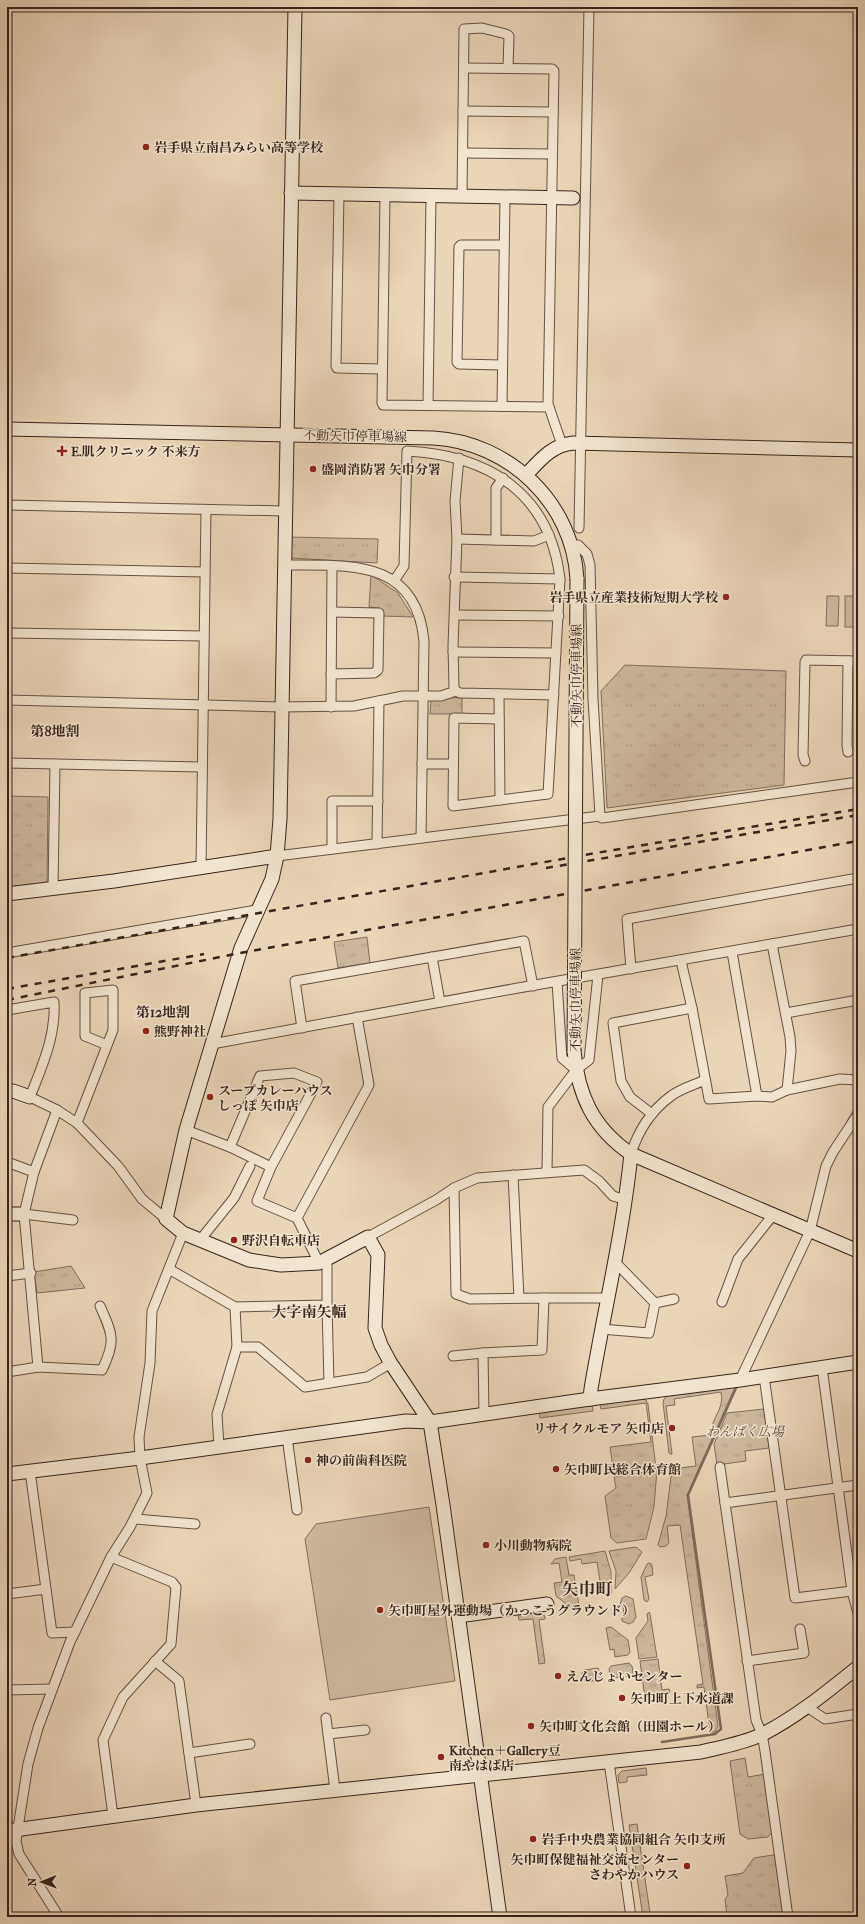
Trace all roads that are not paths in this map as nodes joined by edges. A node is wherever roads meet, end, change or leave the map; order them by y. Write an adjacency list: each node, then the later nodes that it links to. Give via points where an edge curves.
1 (295, 7): 9 (street)
2 (589, 7): 25 (street)
3 (464, 68): 4 (street); 4 (street, via 466,28 482,28 509,36); 5 (street)
4 (508, 68): 6 (street, via 552,69)
5 (463, 111): 6 (street); 7 (street)
6 (553, 112): 8 (street)
7 (463, 153): 8 (street); 13 (street)
8 (552, 154): 15 (street)
9 (291, 193): 10 (street); 24 (street)
10 (339, 194): 11 (street); 19 (street, via 336,366)
11 (385, 195): 12 (street); 19 (street)
12 (432, 196): 13 (street); 20 (street)
13 (462, 196): 14 (street)
14 (505, 197): 15 (street); 17 (street)
15 (552, 198): 16 (street); 22 (street)
16 (573, 198)
17 (504, 245): 18 (street); 18 (street, via 460,247 458,347 459,364)
18 (502, 365): 21 (street)
19 (382, 369): 20 (street, via 383,405)
20 (428, 405): 21 (street)
21 (502, 406): 22 (street)
22 (549, 407): 26 (street)
23 (7, 429): 24 (street, 不動矢巾停車場線)
24 (286, 435): 29 (street, 不動矢巾停車場線, via 456,440 489,451); 33 (street)
25 (581, 443): 26 (street); 27 (street); 34 (street)
26 (562, 445): 29 (street, via 549,452)
27 (858, 450)
28 (459, 458): 30 (street); 36 (street, via 455,501); 45 (street, via 407,451 404,566)
29 (526, 475): 38 (street, 不動矢巾停車場線, via 552,506)
30 (503, 478): 35 (street, via 529,503); 37 (street, via 496,488)
31 (7, 505): 32 (street)
32 (206, 510): 33 (street); 42 (street)
33 (284, 511): 39 (street)
34 (580, 528)
35 (549, 535): 37 (street, via 534,540); 44 (street)
36 (457, 539): 37 (street); 43 (street)
37 (496, 540)
38 (571, 545): 76 (street, via 578,546 587,554 590,565); 105 (street, 不動矢巾停車場線, bridge, via 577,579 574,1051)
39 (284, 565): 40 (street); 63 (street)
40 (332, 566): 45 (street, via 370,569); 46 (street)
41 (7, 568): 42 (street)
42 (205, 572): 50 (street)
43 (454, 577): 44 (street); 47 (street)
44 (560, 579): 48 (street)
45 (394, 581): 59 (street, via 412,601 422,627)
46 (332, 612): 55 (street); 55 (street, via 379,613 378,670 374,673)
47 (455, 614): 48 (street); 51 (street)
48 (559, 616): 52 (street)
49 (7, 633): 50 (street)
50 (204, 636): 62 (street)
51 (453, 652): 52 (street); 56 (street)
52 (556, 653): 58 (street)
53 (848, 661): 54 (street); 66 (street); 67 (street, via 805,662)
54 (858, 661)
55 (331, 674): 64 (street)
56 (456, 692): 57 (street); 59 (street, via 449,695)
57 (500, 694): 58 (street); 65 (street)
58 (554, 695): 74 (street, via 548,794)
59 (423, 696): 61 (street); 70 (street)
60 (7, 700): 62 (street)
61 (379, 700): 64 (street, via 363,705); 75 (street)
62 (202, 704): 63 (street); 72 (street)
63 (281, 707): 64 (street); 80 (street)
64 (331, 707)
65 (499, 719): 71 (street, via 454,718); 74 (street)
66 (848, 752)
67 (805, 761)
68 (7, 763): 69 (street)
69 (55, 764): 72 (street); 83 (street)
70 (422, 764): 71 (street); 77 (street)
71 (453, 764): 74 (street, via 453,806)
72 (202, 767): 81 (street)
73 (858, 782): 76 (street, via 602,818)
74 (500, 800)
75 (378, 801): 78 (street); 79 (street, via 332,800)
76 (600, 816): 77 (street)
77 (421, 838): 78 (street)
78 (377, 844): 79 (street)
79 (332, 849): 80 (street)
80 (277, 856): 81 (street); 85 (street, via 272,879)
81 (202, 868): 83 (street)
82 (858, 878): 92 (street, via 627,919)
83 (53, 889): 84 (street)
84 (7, 894)
85 (257, 910): 89 (street); 103 (street, via 241,948)
86 (858, 929): 87 (street)
87 (772, 944): 88 (street); 100 (street)
88 (732, 952): 91 (street); 110 (street)
89 (7, 953)
90 (432, 957): 95 (street, via 524,942); 97 (street); 102 (street, via 295,981)
91 (681, 961): 92 (street); 98 (street)
92 (631, 969): 93 (street)
93 (598, 975): 94 (street); 105 (street, via 589,1060)
94 (557, 982): 95 (street); 105 (street, via 562,1058)
95 (533, 986): 97 (street)
96 (858, 1000): 100 (street)
97 (440, 1002): 101 (street)
98 (692, 1008): 106 (street); 113 (street, via 613,1023 621,1081 630,1097)
99 (7, 1010): 111 (street, via 54,1002 55,1018 48,1053)
100 (786, 1013): 108 (street, via 791,1051)
101 (357, 1017): 102 (street); 130 (street, via 369,1085)
102 (302, 1028): 103 (street)
103 (212, 1044): 116 (street)
104 (107, 1045): 104 (street, via 113,1030 113,990 85,993 85,1036); 115 (street)
105 (576, 1070): 118 (street, 不動矢巾停車場線, via 588,1106 601,1128); 123 (street, via 548,1107)
106 (705, 1080): 110 (street, via 709,1099); 113 (street, via 672,1095)
107 (858, 1080): 108 (street, via 840,1079)
108 (787, 1090): 110 (street, via 772,1097)
109 (7, 1092): 111 (street, via 13,1091)
110 (757, 1096)
111 (30, 1097): 112 (street)
112 (57, 1110): 115 (street); 122 (street)
113 (652, 1114): 118 (street)
114 (858, 1114): 133 (street, via 826,1166)
115 (77, 1123): 131 (street, via 118,1166 142,1199)
116 (186, 1130): 117 (street); 131 (street)
117 (230, 1147): 121 (street); 121 (street, via 260,1076 294,1073 318,1082)
118 (630, 1154): 126 (street); 129 (street, 不動矢巾停車場線)
119 (7, 1162): 122 (street)
120 (250, 1166): 136 (street, via 234,1198)
121 (271, 1167): 130 (street, via 257,1201)
122 (34, 1172): 128 (street)
123 (547, 1172): 124 (street); 126 (street, via 584,1170 599,1181 612,1196)
124 (513, 1174): 125 (street, via 477,1178); 143 (street)
125 (454, 1188): 135 (street); 143 (street, via 456,1294 470,1299)
126 (626, 1200): 139 (street)
127 (7, 1214): 128 (street)
128 (24, 1214): 132 (street); 141 (street)
129 (773, 1215): 133 (street, 不動矢巾停車場線); 147 (street, via 738,1260)
130 (297, 1218): 138 (street)
131 (166, 1219): 134 (street)
132 (73, 1220)
133 (810, 1231): 137 (street, 不動矢巾停車場線); 162 (street)
134 (183, 1233): 136 (street); 140 (street)
135 (368, 1237): 138 (street); 157 (street, via 378,1255 375,1328)
136 (200, 1240): 138 (street, via 249,1260 281,1265)
137 (858, 1251)
138 (323, 1261): 149 (street)
139 (614, 1261): 145 (street); 148 (street)
140 (169, 1269): 151 (street); 169 (street, via 152,1311 150,1363 140,1436)
141 (31, 1273): 142 (street); 159 (street)
142 (7, 1276)
143 (519, 1298): 144 (street)
144 (544, 1298): 145 (street); 154 (street, via 542,1350)
145 (606, 1298): 152 (street)
146 (674, 1299): 148 (street)
147 (722, 1302)
148 (655, 1304): 152 (street, via 649,1333)
149 (327, 1305): 151 (street); 163 (street)
150 (100, 1306): 159 (street, via 111,1335 111,1352 102,1370)
151 (235, 1307): 153 (street)
152 (601, 1329): 164 (street)
153 (237, 1347): 163 (street, via 258,1347 305,1387); 168 (street, via 217,1414)
154 (483, 1353): 155 (street); 165 (street)
155 (453, 1356)
156 (858, 1362): 158 (street)
157 (391, 1364): 163 (street, via 367,1377); 166 (street)
158 (822, 1367): 161 (street); 174 (street)
159 (38, 1368): 160 (street)
160 (7, 1372)
161 (764, 1376): 162 (street); 175 (street)
162 (740, 1380): 164 (street)
163 (329, 1383)
164 (590, 1399): 165 (street)
165 (484, 1413): 166 (street)
166 (430, 1422): 167 (street, via 406,1421); 186 (street)
167 (287, 1437): 168 (street); 177 (street)
168 (219, 1446): 169 (street)
169 (140, 1458): 171 (street); 178 (street, via 147,1493)
170 (720, 1467): 176 (street)
171 (30, 1471): 172 (street); 181 (street)
172 (7, 1474)
173 (858, 1485): 174 (street)
174 (838, 1487): 175 (street); 182 (street)
175 (780, 1495): 176 (street); 182 (street, via 795,1598)
176 (725, 1503): 190 (street)
177 (297, 1510)
178 (135, 1519): 179 (street); 180 (street)
179 (195, 1524)
180 (111, 1557): 188 (street); 189 (street, via 172,1582 176,1588 171,1644)
181 (46, 1589): 183 (street); 188 (street, via 52,1633)
182 (855, 1589): 185 (street)
183 (7, 1594)
184 (547, 1604): 186 (street)
185 (858, 1613)
186 (458, 1616): 203 (street)
187 (800, 1629): 190 (street, via 804,1653)
188 (75, 1632): 193 (street)
189 (155, 1661): 201 (street, via 179,1681); 206 (street, via 123,1697 103,1740)
190 (747, 1662): 199 (street, via 756,1720)
191 (858, 1667): 194 (street)
192 (7, 1688): 193 (street)
193 (52, 1689): 207 (street, via 28,1764)
194 (807, 1707): 195 (street, via 825,1719); 199 (street)
195 (858, 1714)
196 (326, 1718): 198 (street)
197 (365, 1730): 198 (street)
198 (328, 1734): 204 (street)
199 (762, 1734): 202 (street, via 729,1746 701,1752); 211 (street)
200 (250, 1744): 201 (street)
201 (188, 1753): 205 (street)
202 (609, 1762): 203 (street); 210 (street)
203 (481, 1774): 204 (street); 209 (street)
204 (335, 1790): 205 (street)
205 (196, 1805): 206 (street)
206 (113, 1816): 207 (street)
207 (13, 1830): 208 (street, via 19,1854)
208 (59, 1917)
209 (500, 1917)
210 (631, 1917)
211 (788, 1917)

